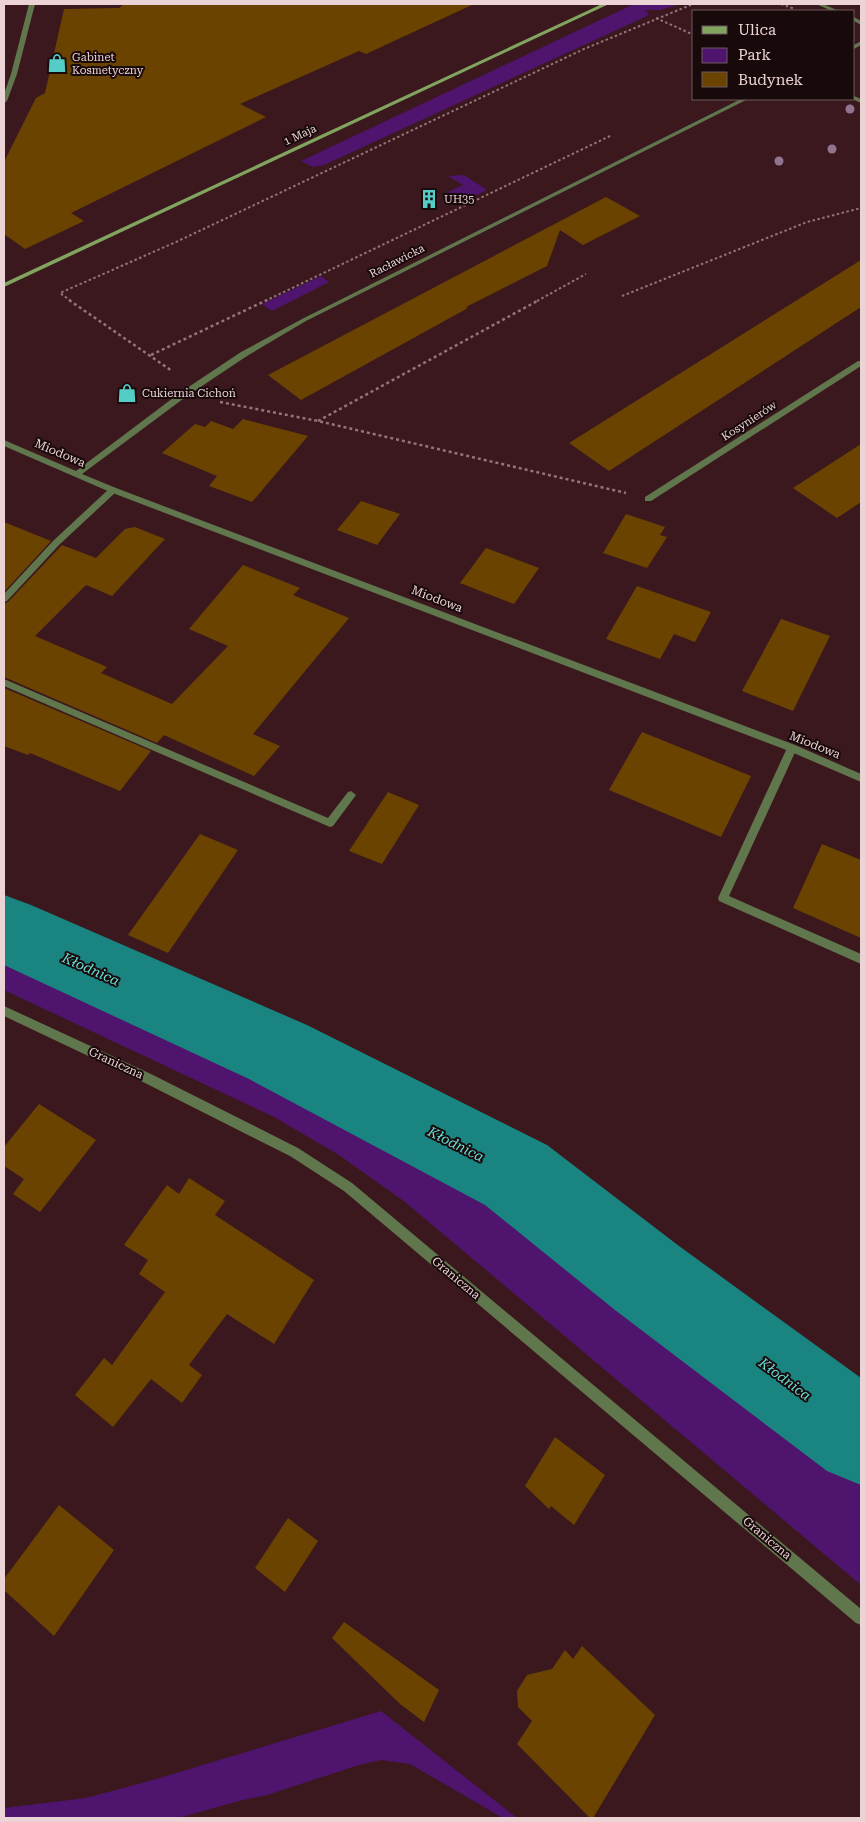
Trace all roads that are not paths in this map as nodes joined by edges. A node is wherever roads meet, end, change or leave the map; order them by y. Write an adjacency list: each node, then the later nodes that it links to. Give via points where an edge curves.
1 (32, 4): 6 (street)
2 (606, 4): 7 (main road, 1 Maja)
3 (818, 4): 4 (street)
4 (833, 10)
5 (743, 100): 10 (street, Racławicka, via 304,320 244,354 184,394)
6 (4, 101)
7 (4, 285)
8 (861, 362): 12 (street, Kosynierów)
9 (4, 443): 10 (street, Miodowa)
10 (77, 474): 11 (street, Miodowa)
11 (113, 490): 13 (street, via 56,543); 15 (street, Miodowa)
12 (648, 499)
13 (4, 599)
14 (4, 682): 17 (street, via 330,823)
15 (792, 748): 16 (street, Miodowa); 18 (street, via 723,898)
16 (861, 778)
17 (351, 794)
18 (861, 960)
19 (4, 1011): 20 (street, Graniczna, via 148,1078 294,1152 348,1187)
20 (861, 1618)

